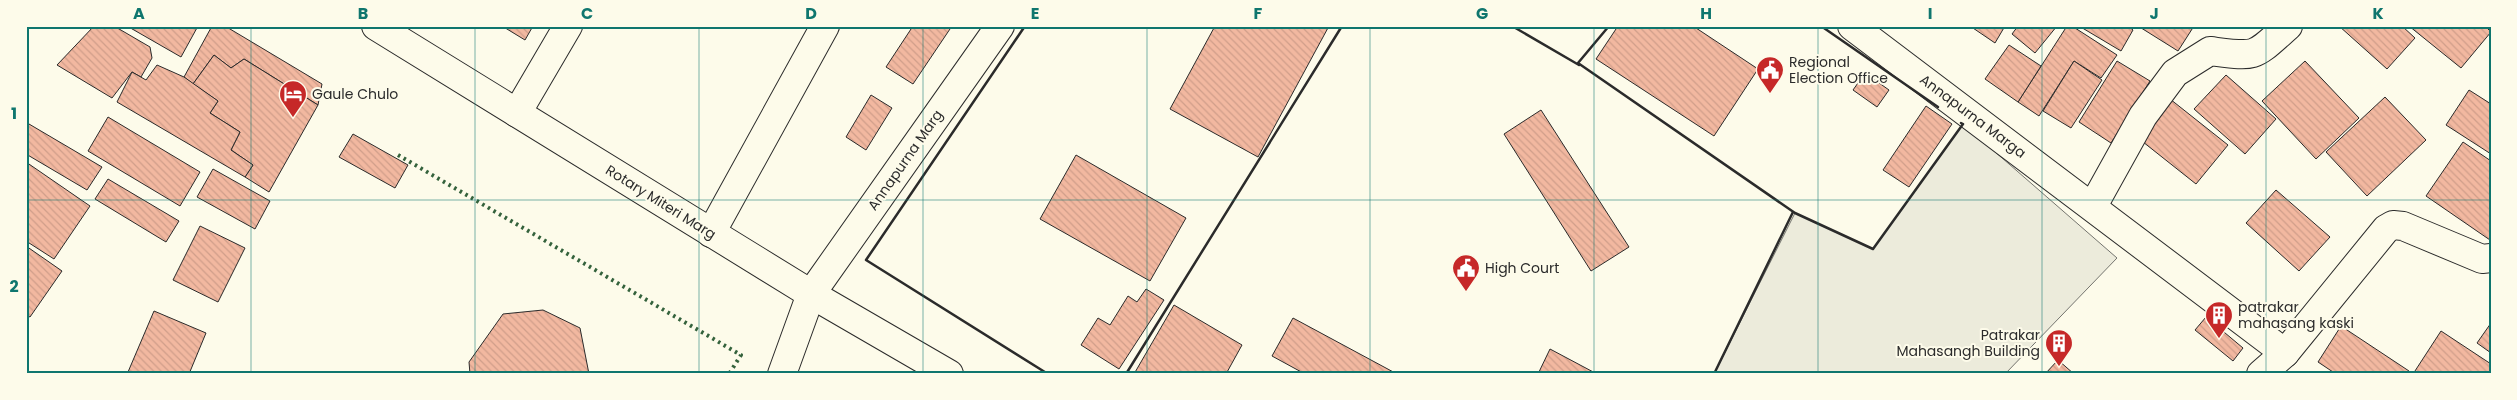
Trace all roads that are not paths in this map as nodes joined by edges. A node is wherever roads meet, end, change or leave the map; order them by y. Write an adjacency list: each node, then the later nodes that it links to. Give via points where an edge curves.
1 (376, 26): 7 (street, Rotary Miteri Marg)
2 (568, 26): 7 (street)
3 (825, 26): 9 (street)
4 (1000, 26): 11 (street, Annapurna Marg)
5 (1852, 26): 8 (street, Annapurna Marga)
6 (2288, 26): 8 (street, via 2254,54 2210,51 2175,73 2143,116)
7 (517, 113): 9 (street, Rotary Miteri Marg)
8 (2093, 206): 12 (street, Annapurna Marga)
9 (711, 233): 11 (street, Rotary Miteri Marg)
10 (2491, 258): 12 (street, via 2482,259 2394,225 2386,229)
11 (811, 294): 13 (street, Annapurna Marg); 14 (street, Rotary Miteri Marg)
12 (2285, 353): 15 (street)
13 (782, 374)
14 (949, 374)
15 (2261, 374)

